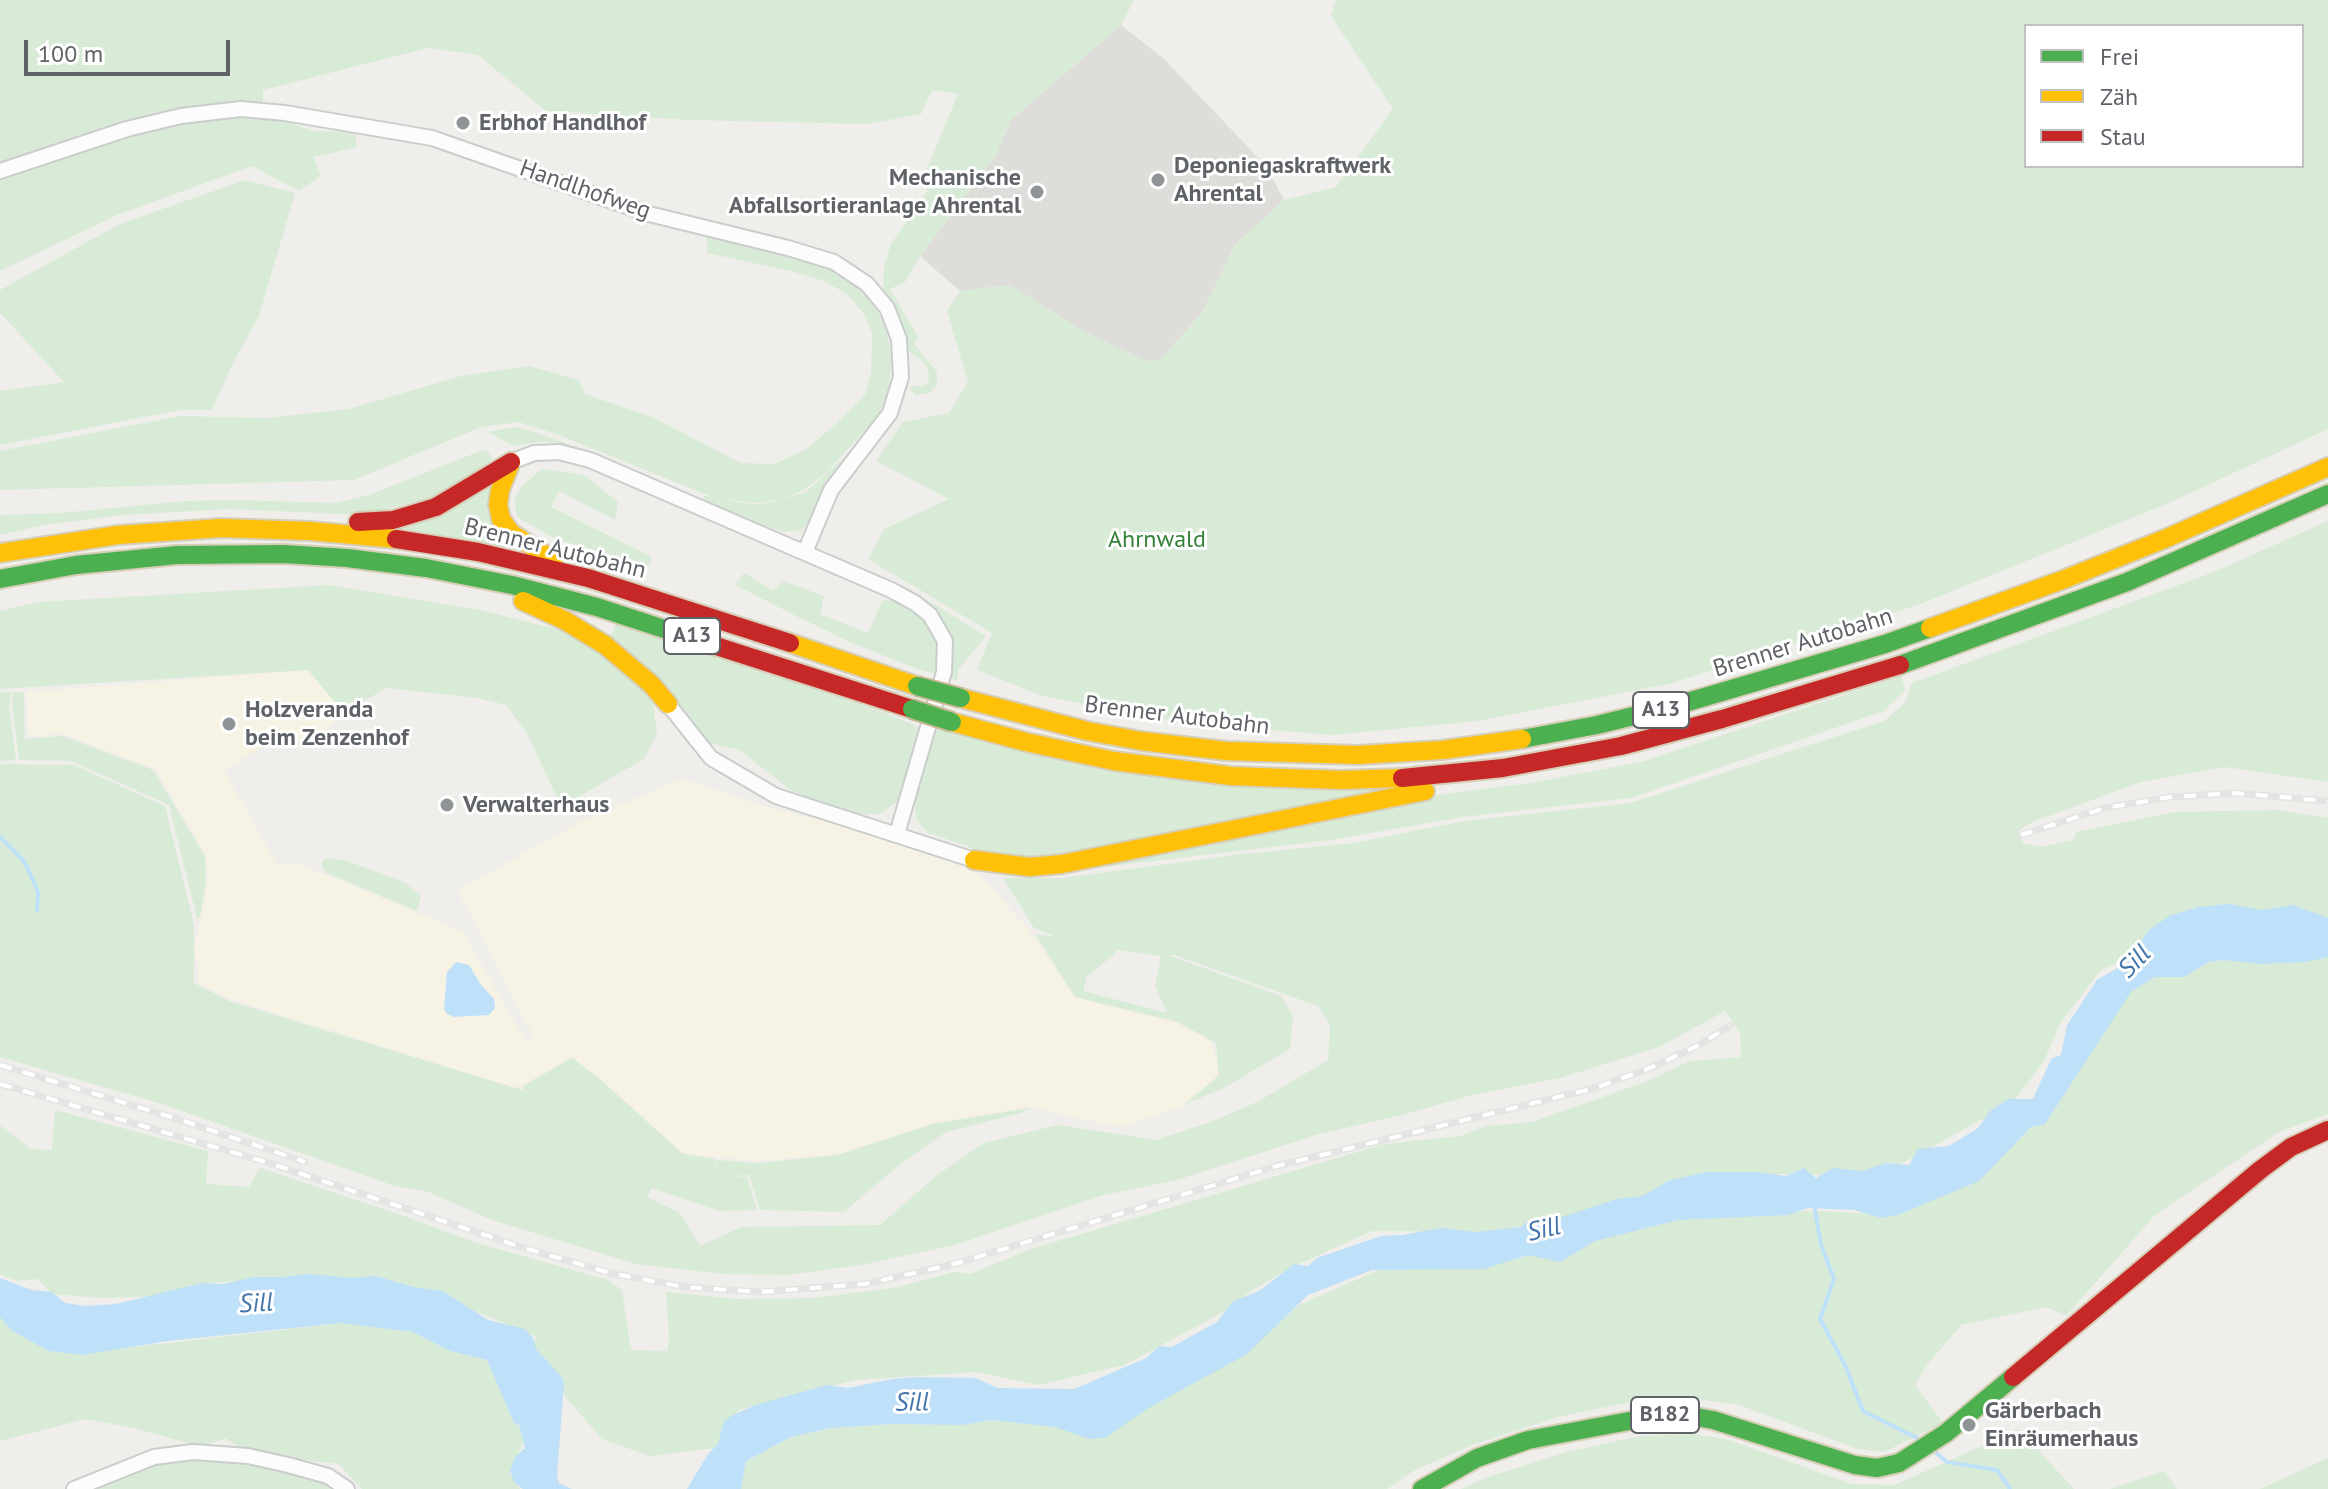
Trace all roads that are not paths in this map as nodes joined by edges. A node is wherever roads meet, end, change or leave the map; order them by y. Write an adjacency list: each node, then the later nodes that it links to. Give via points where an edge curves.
1 (0, 171): 6 (street, Handlhofweg, via 181,116 241,109 285,113 432,138 649,214 834,262 867,284 887,308 899,339 901,377 890,413 831,490)
2 (511, 462): 5 (main road, via 452,499 406,516); 6 (street, via 534,453 559,452 590,460); 9 (main road, via 499,497 504,525 534,550)
3 (2328, 467): 9 (main road, Brenner Autobahn / A13, bridge, via 2079,573 1885,644 1674,706 1534,737 1399,753 1226,751 1087,731 917,686)
4 (2328, 494): 12 (main road, Brenner Autobahn / A13, via 2127,582 1979,638 1722,719)
5 (256, 528): 7 (main road, Brenner Autobahn / A13, via 118,535); 9 (main road, Brenner Autobahn / A13, via 399,539)
6 (805, 552): 13 (street, via 915,603 934,619 945,641 944,672)
7 (0, 553)
8 (468, 576): 10 (main road, Brenner Autobahn / A13, via 347,558 234,554 121,559); 11 (main road, via 583,630 629,664); 12 (main road, Brenner Autobahn / A13, bridge, via 630,616 952,722 1077,754 1231,776 1341,780)
9 (588, 578)
10 (0, 579)
11 (668, 704): 13 (street, via 711,758 790,802)
12 (1537, 762): 14 (main road, via 1466,783 1080,861 1030,867)
13 (897, 834): 14 (street)
14 (974, 860)
15 (2328, 1130): 18 (main road, B182, via 2291,1147 2260,1170 1946,1433 1888,1467 1866,1467 1697,1416 1661,1415 1528,1440 1477,1458)
16 (74, 1489): 17 (street, via 154,1457 193,1452 288,1465 328,1476)
17 (347, 1489)
18 (1422, 1489)

